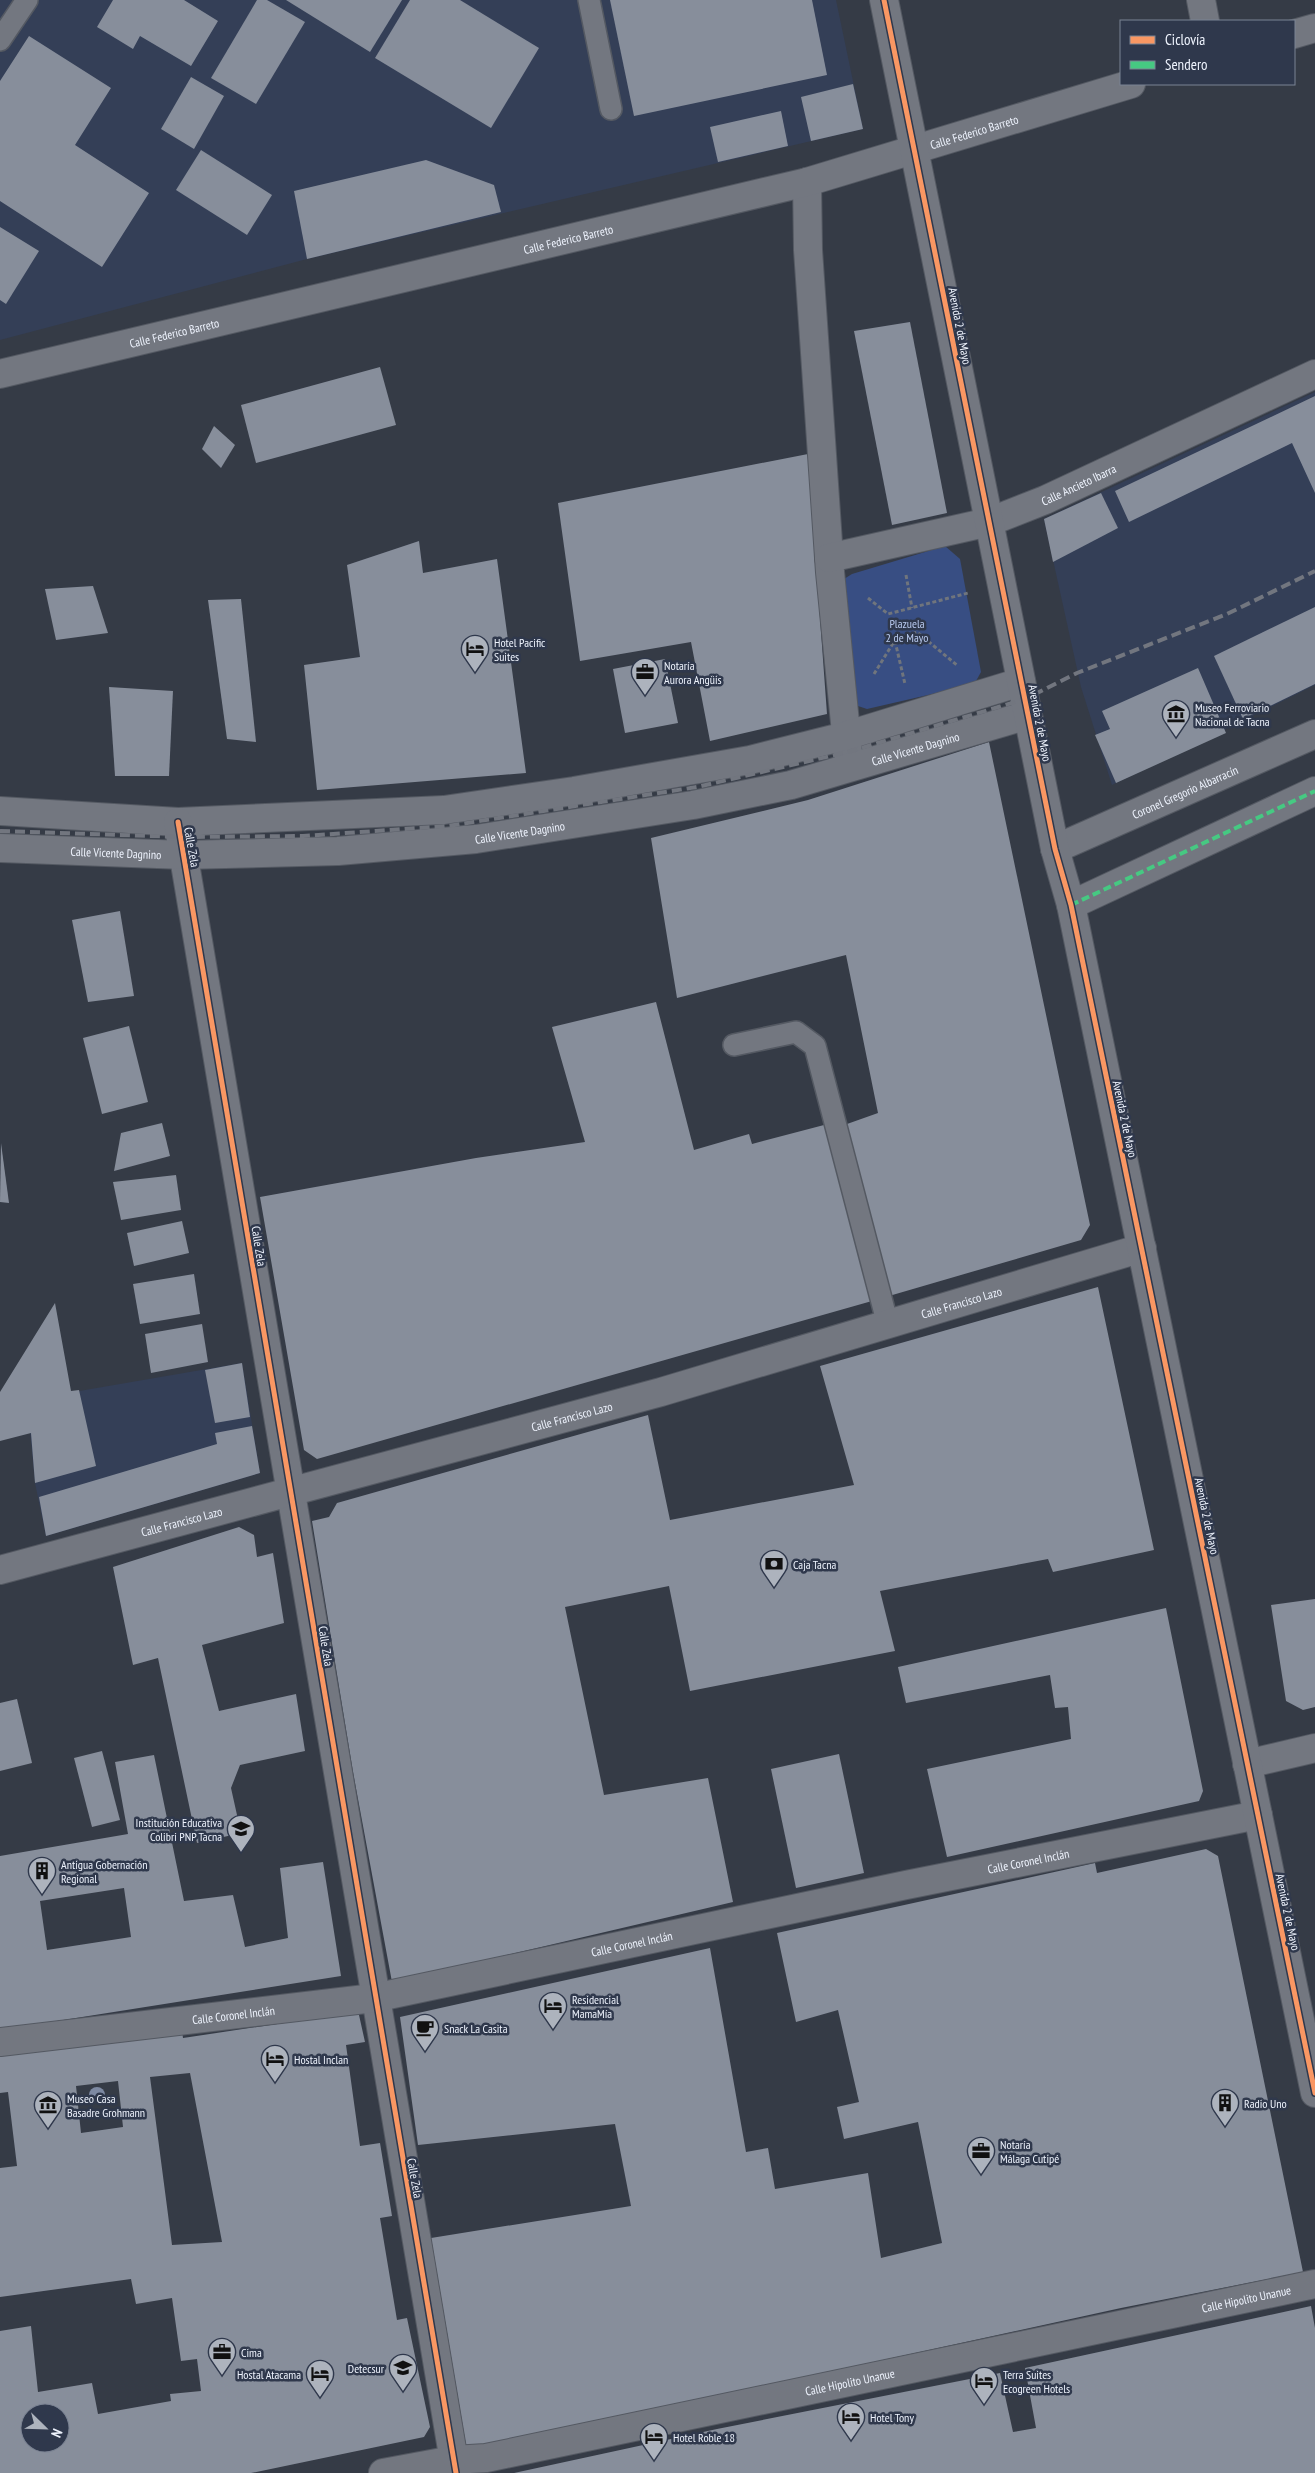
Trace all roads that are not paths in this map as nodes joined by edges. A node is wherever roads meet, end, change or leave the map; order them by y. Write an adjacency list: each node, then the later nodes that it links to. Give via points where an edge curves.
1 (27, 0): 8 (lane)
2 (589, 0): 10 (lane)
3 (884, 0): 11 (street, Avenida 2 de Mayo)
4 (1201, 0): 5 (street)
5 (1205, 20)
6 (1315, 28): 7 (street)
7 (1295, 34)
8 (0, 40)
9 (1128, 85): 11 (street, Calle Federico Barreto)
10 (611, 108)
11 (914, 149): 12 (street, Calle Federico Barreto); 15 (street, Avenida 2 de Mayo)
12 (807, 182): 13 (street, Calle Federico Barreto); 16 (street, via 808,250)
13 (0, 374)
14 (1315, 374): 15 (street, Calle Ancieto Ibarra, via 1045,500)
15 (989, 522): 16 (street, Calle Ancieto Ibarra); 17 (street, Avenida 2 de Mayo)
16 (830, 565): 19 (street)
17 (1021, 682): 18 (street, Avenida 2 de Mayo); 19 (street, via 914,715)
18 (1028, 715): 21 (street, Calle Vicente Dagnino); 26 (street, Avenida 2 de Mayo)
19 (844, 728): 21 (street); 24 (street, via 750,760 444,810)
20 (1315, 734): 26 (street, Coronel Gregorio Albarracín)
21 (853, 768): 27 (street, Calle Vicente Dagnino, via 694,805 476,838 338,851)
22 (1315, 791): 28 (street)
23 (0, 811): 24 (street)
24 (178, 822): 27 (street, Calle Zela)
25 (0, 848): 27 (street, Calle Vicente Dagnino)
26 (1055, 849): 28 (street, Avenida 2 de Mayo)
27 (184, 855): 32 (street, Calle Zela)
28 (1071, 905): 30 (street, Avenida 2 de Mayo)
29 (734, 1045): 31 (lane, via 796,1032 815,1046)
30 (1142, 1248): 31 (street, Calle Francisco Lazo); 35 (street, Avenida 2 de Mayo)
31 (888, 1325): 32 (street, Calle Francisco Lazo, via 661,1392)
32 (290, 1492): 33 (street, Calle Francisco Lazo); 37 (street, Calle Zela)
33 (0, 1570)
34 (1315, 1748): 35 (street)
35 (1248, 1764): 36 (street, Avenida 2 de Mayo)
36 (1258, 1815): 37 (street, Calle Coronel Inclán, via 906,1885); 39 (street, Avenida 2 de Mayo)
37 (374, 1998): 38 (street, Calle Coronel Inclán); 41 (street, Calle Zela)
38 (0, 2042)
39 (1315, 2093)
40 (1315, 2284): 41 (street, Calle Hipolito Unanue)
41 (454, 2467): 42 (street, Calle Hipolito Unanue)
42 (383, 2473)

